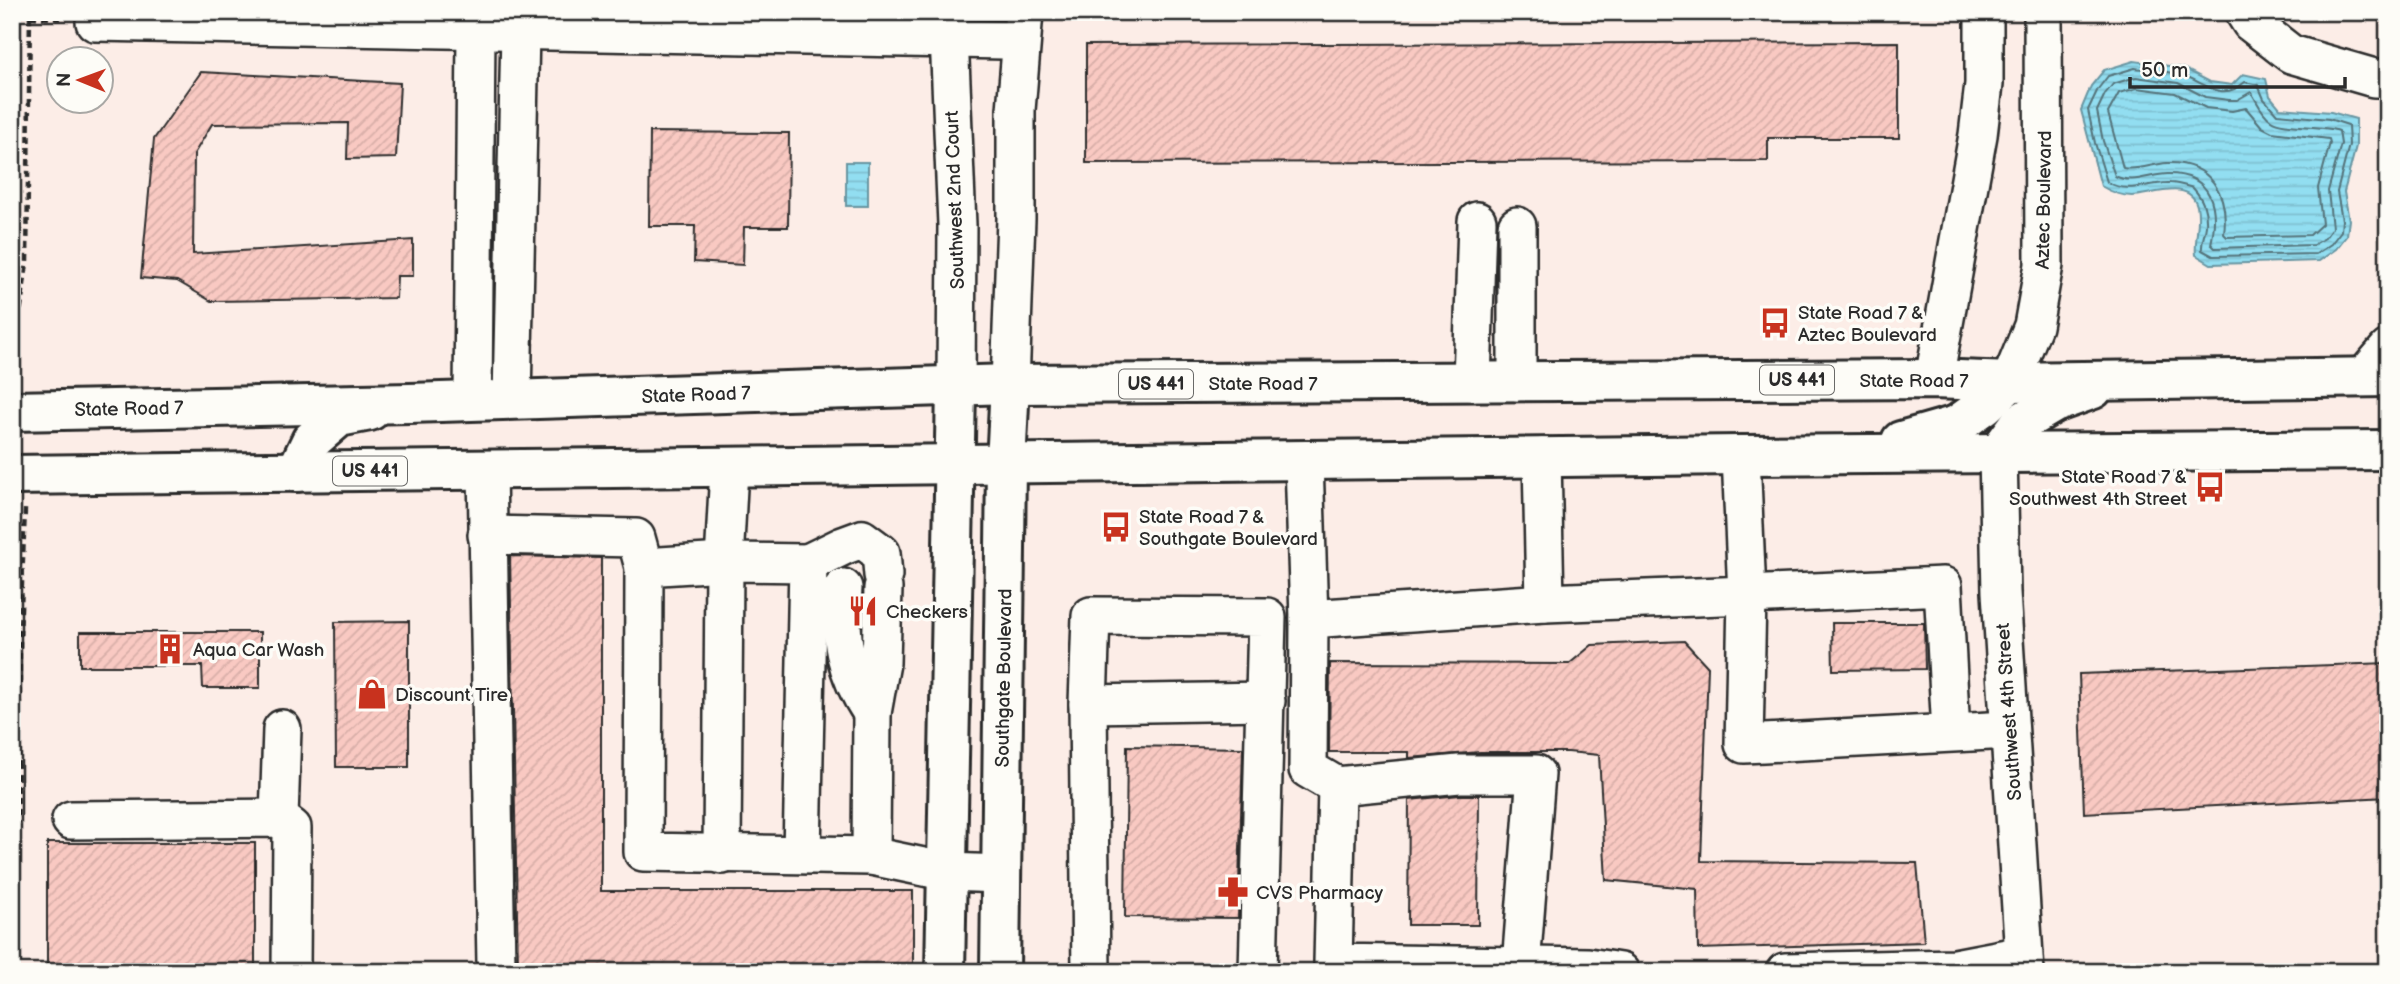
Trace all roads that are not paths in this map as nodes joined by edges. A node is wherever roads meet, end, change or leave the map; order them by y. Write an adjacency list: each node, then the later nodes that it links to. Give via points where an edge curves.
1 (1984, 12): 13 (street, via 1984,84 1978,135)
2 (2043, 12): 17 (street, Aztec Boulevard, via 2044,265 2033,326)
3 (2244, 12): 9 (street, via 2251,23 2291,54)
4 (95, 22): 7 (street)
5 (1009, 22): 6 (street); 18 (street, via 1016,110)
6 (948, 26): 8 (street); 19 (street, Southwest 2nd Court, via 957,225)
7 (476, 30): 8 (street); 21 (street)
8 (520, 31): 20 (street)
9 (2388, 78)
10 (1478, 221): 15 (street)
11 (1517, 226): 16 (street)
12 (2380, 368): 14 (main road, State Road 7 / US 441)
13 (1934, 379): 16 (main road, State Road 7 / US 441); 17 (main road, State Road 7 / US 441)
14 (2121, 379): 17 (main road, State Road 7 / US 441); 25 (main road, via 2054,402 2020,423)
15 (1472, 382): 16 (main road, State Road 7 / US 441); 18 (main road, State Road 7 / US 441)
16 (1517, 382)
17 (2010, 382): 27 (main road, via 1957,425)
18 (1010, 384): 19 (main road, State Road 7 / US 441); 31 (main road, Southgate Boulevard)
19 (956, 387): 20 (main road, State Road 7 / US 441); 30 (main road)
20 (512, 399): 21 (main road, State Road 7 / US 441)
21 (473, 400): 22 (main road, State Road 7 / US 441)
22 (410, 403): 23 (main road, State Road 7 / US 441); 34 (main road, via 339,417 311,442)
23 (12, 411)
24 (2388, 450): 25 (main road, US 441)
25 (1998, 453): 27 (main road, US 441); 48 (street, Southwest 4th Street)
26 (1741, 455): 27 (main road, US 441); 28 (main road, US 441); 41 (street)
27 (1856, 455)
28 (1542, 457): 29 (main road, US 441); 42 (street)
29 (1304, 461): 31 (main road, US 441); 43 (street)
30 (955, 463): 31 (main road, US 441); 32 (main road, US 441); 56 (main road)
31 (1006, 464): 57 (main road, Southgate Boulevard)
32 (729, 469): 33 (main road, US 441); 37 (street)
33 (487, 470): 34 (main road, US 441); 36 (street)
34 (296, 472): 35 (main road, US 441)
35 (18, 492)
36 (487, 535): 39 (street, via 636,538); 61 (street)
37 (724, 562): 38 (street); 39 (street); 54 (street)
38 (808, 563): 40 (street); 53 (street)
39 (644, 567): 54 (street, via 643,852)
40 (843, 569): 46 (street, via 842,642 856,688); 46 (street, via 862,539 881,554 881,663)
41 (1747, 595): 42 (street); 49 (street, via 1943,586); 49 (street, via 1744,744)
42 (1545, 603): 43 (street)
43 (1309, 619): 50 (street, via 1308,769)
44 (1266, 701): 45 (street); 45 (street, via 1267,617 1091,616); 65 (street)
45 (1088, 704): 64 (street)
46 (873, 713): 55 (street)
47 (282, 729): 51 (street)
48 (2009, 730): 49 (street); 58 (street, Southwest 4th Street)
49 (1951, 733)
50 (1337, 786): 59 (street, via 1333,963); 59 (street, via 1459,774 1536,774)
51 (279, 818): 52 (street); 60 (street, via 292,828)
52 (71, 820)
53 (802, 854): 54 (street); 55 (street)
54 (722, 855)
55 (872, 856): 56 (street)
56 (948, 872): 57 (street); 62 (main road)
57 (1001, 874): 63 (main road, Southgate Boulevard)
58 (2024, 963): 67 (street)
59 (1521, 966): 66 (street)
60 (291, 972)
61 (498, 972)
62 (946, 972)
63 (1000, 972)
64 (1091, 972)
65 (1258, 972)
66 (1620, 972)
67 (1785, 972)

